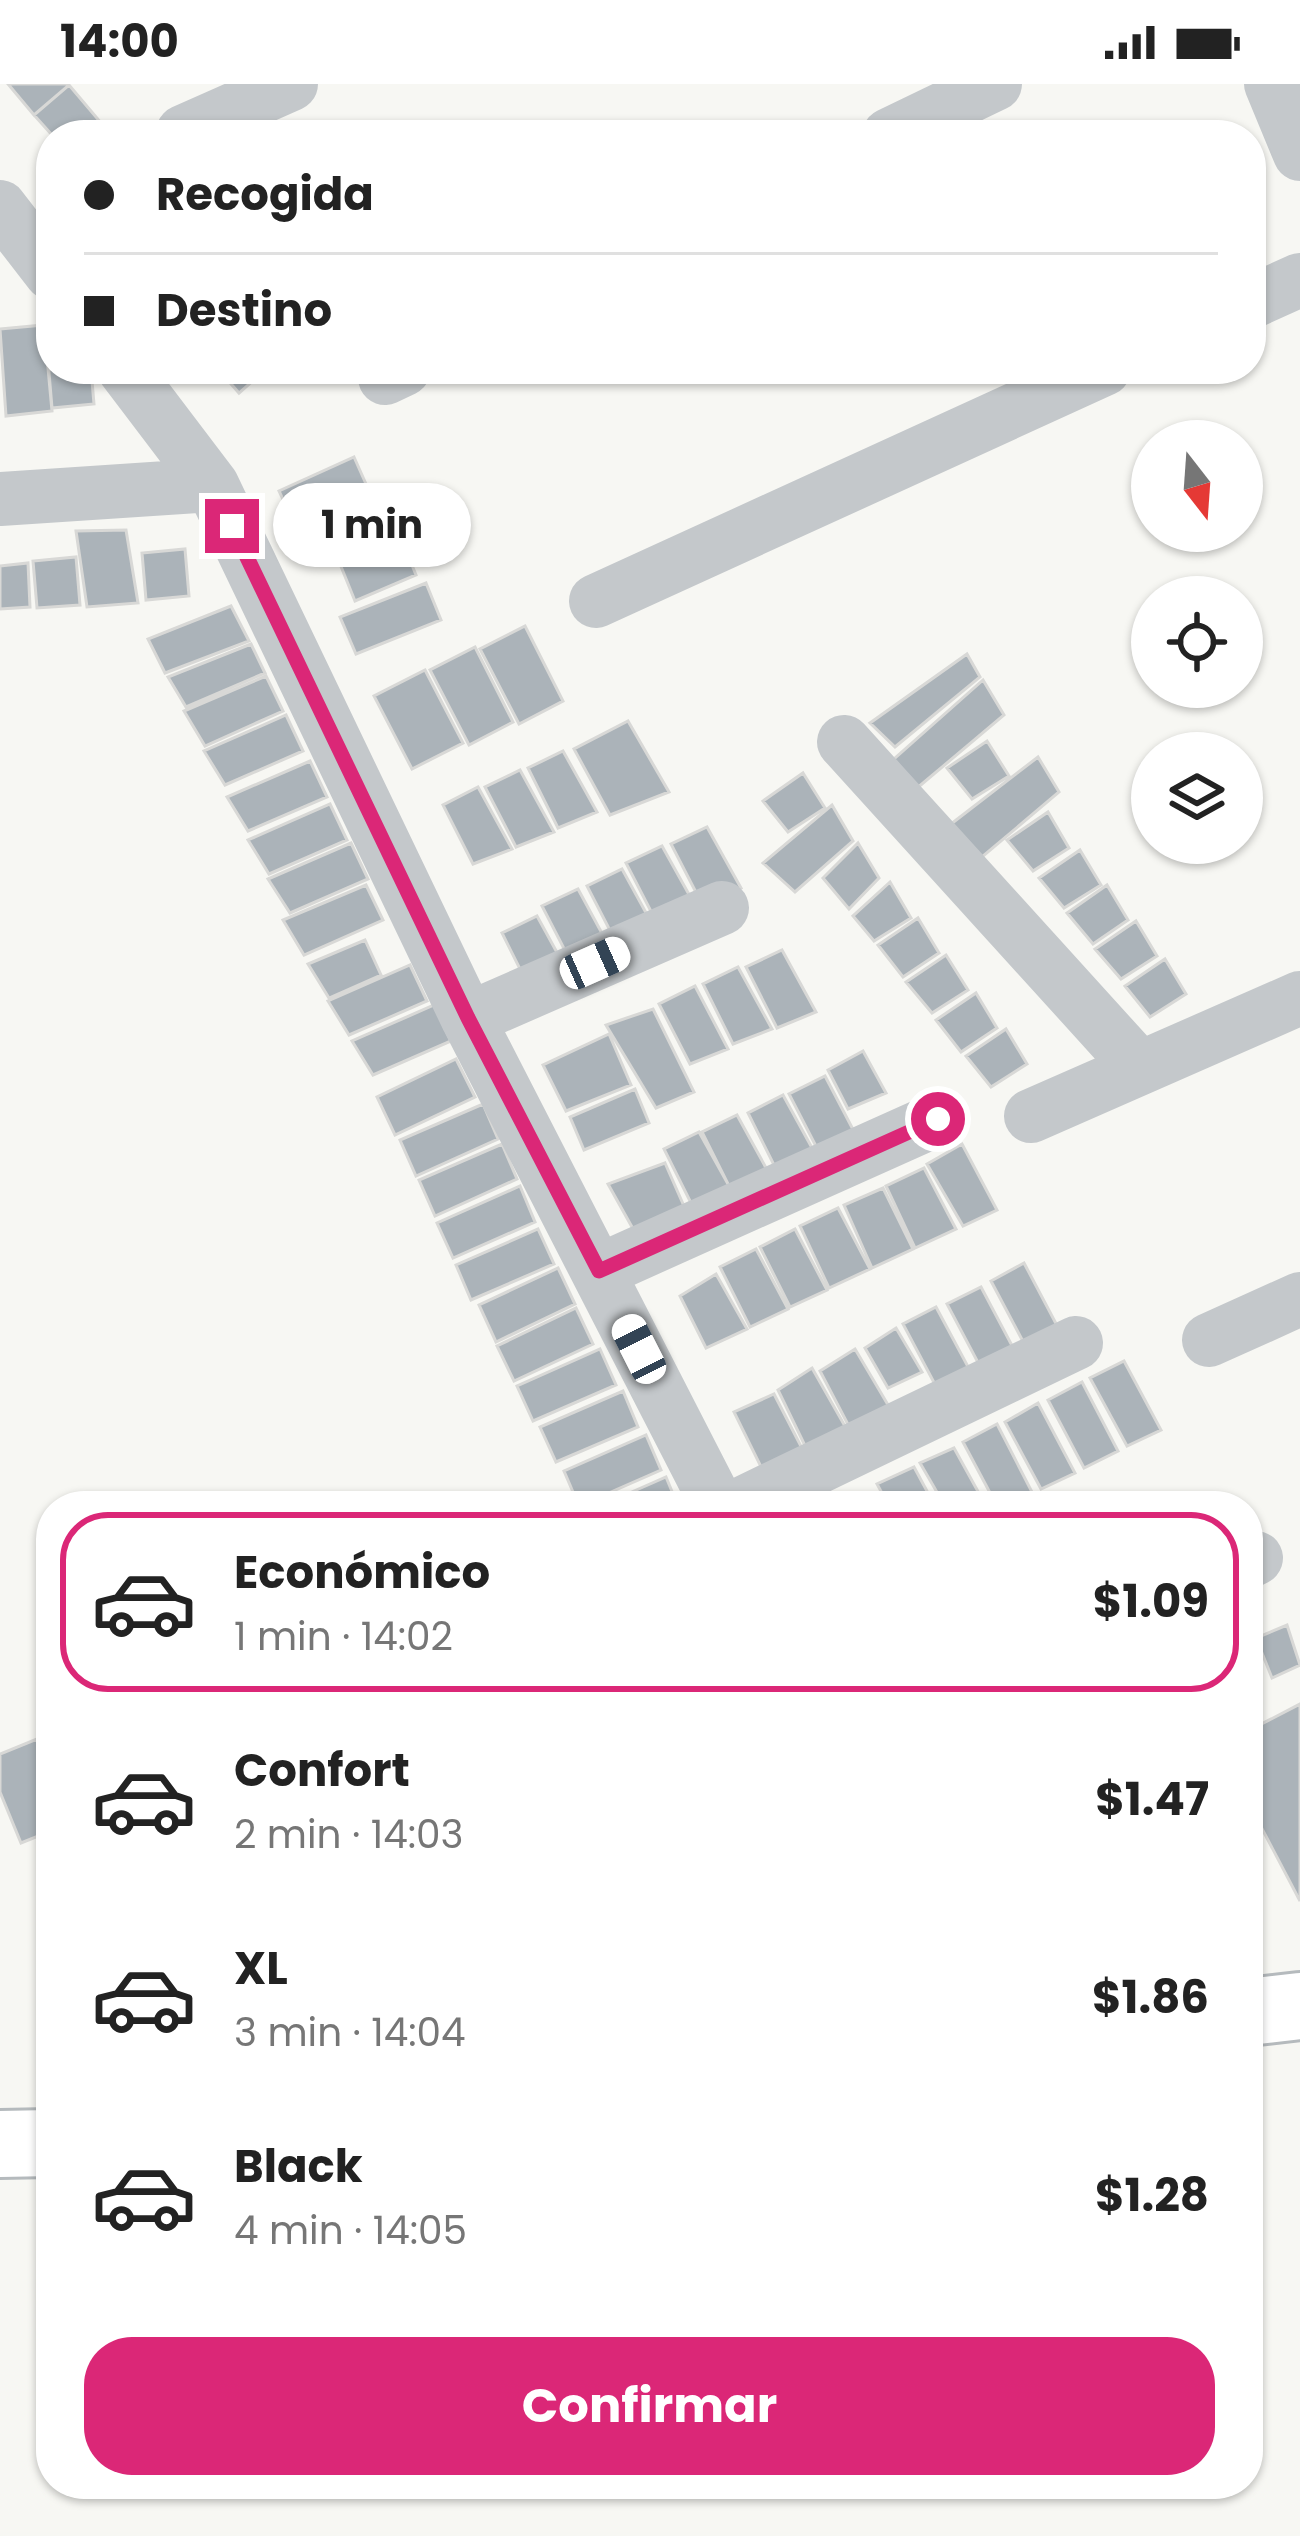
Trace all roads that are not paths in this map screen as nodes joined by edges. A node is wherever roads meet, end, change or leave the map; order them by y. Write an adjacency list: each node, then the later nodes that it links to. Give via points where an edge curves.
1 (291, 84): 4 (street)
2 (995, 84): 5 (street)
3 (1271, 84): 6 (street)
4 (210, 120)
5 (920, 120)
6 (1300, 154)
7 (0, 207): 8 (street)
8 (36, 254)
9 (1300, 280): 10 (street)
10 (1266, 295)
11 (135, 384): 13 (street)
12 (1071, 384): 15 (street)
13 (212, 485): 14 (street); 19 (street)
14 (0, 499)
15 (596, 601)
16 (844, 742): 20 (street)
17 (722, 908): 19 (street)
18 (1300, 998): 20 (street)
19 (468, 1018): 23 (street)
20 (1138, 1066): 21 (street)
21 (1031, 1115)
22 (938, 1119): 23 (street)
23 (599, 1271): 27 (street)
24 (1300, 1299): 25 (street)
25 (1209, 1340)
26 (1076, 1343): 28 (street)
27 (710, 1491)
28 (768, 1491)
29 (1300, 2006): 30 (main road)
30 (1263, 2010)
31 (36, 2143): 32 (main road)
32 (0, 2144)

